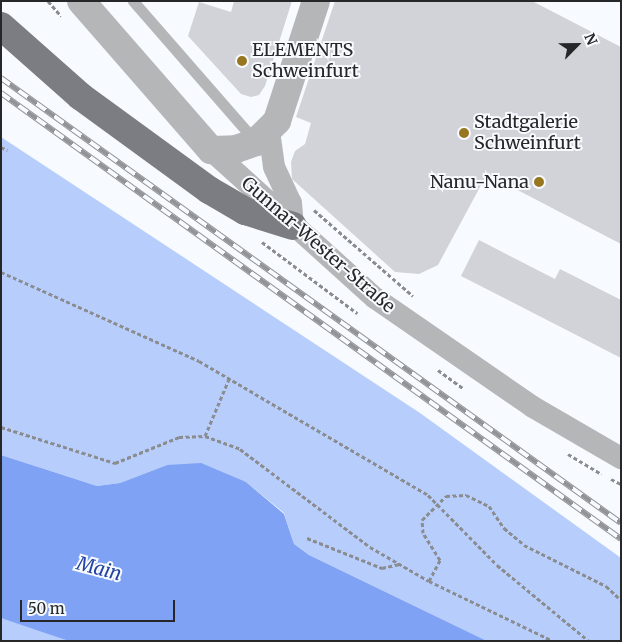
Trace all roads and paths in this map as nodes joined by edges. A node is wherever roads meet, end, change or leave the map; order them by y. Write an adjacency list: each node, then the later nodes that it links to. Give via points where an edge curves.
1 (82, 1): 8 (street, Gunnar-Wester-Straße)
2 (133, 1): 5 (lane)
3 (316, 1): 5 (street, via 284,103)
4 (1, 26): 9 (main road, via 80,96 208,190 245,211)
5 (262, 137): 8 (street, via 236,149); 9 (street, via 290,203)
6 (1, 147): 7 (path)
7 (7, 150)
8 (211, 150): 9 (street, Gunnar-Wester-Straße)
9 (300, 215): 11 (path); 15 (street, Gunnar-Wester-Straße, via 381,302 533,407)
10 (1, 272): 12 (path, via 141,333)
11 (416, 299)
12 (229, 379): 14 (path); 16 (path)
13 (1, 428): 14 (path, via 115,463 179,437)
14 (205, 436): 18 (path, via 240,449 370,547)
15 (621, 458)
16 (438, 504): 19 (path, via 422,520 421,526 440,560); 20 (path, via 446,496 466,495 479,500 524,545 606,586); 22 (path, via 497,565)
17 (307, 538): 18 (path, via 382,568)
18 (400, 564): 19 (path)
19 (429, 581): 21 (path)
20 (621, 600)
21 (553, 641)
22 (589, 641)

